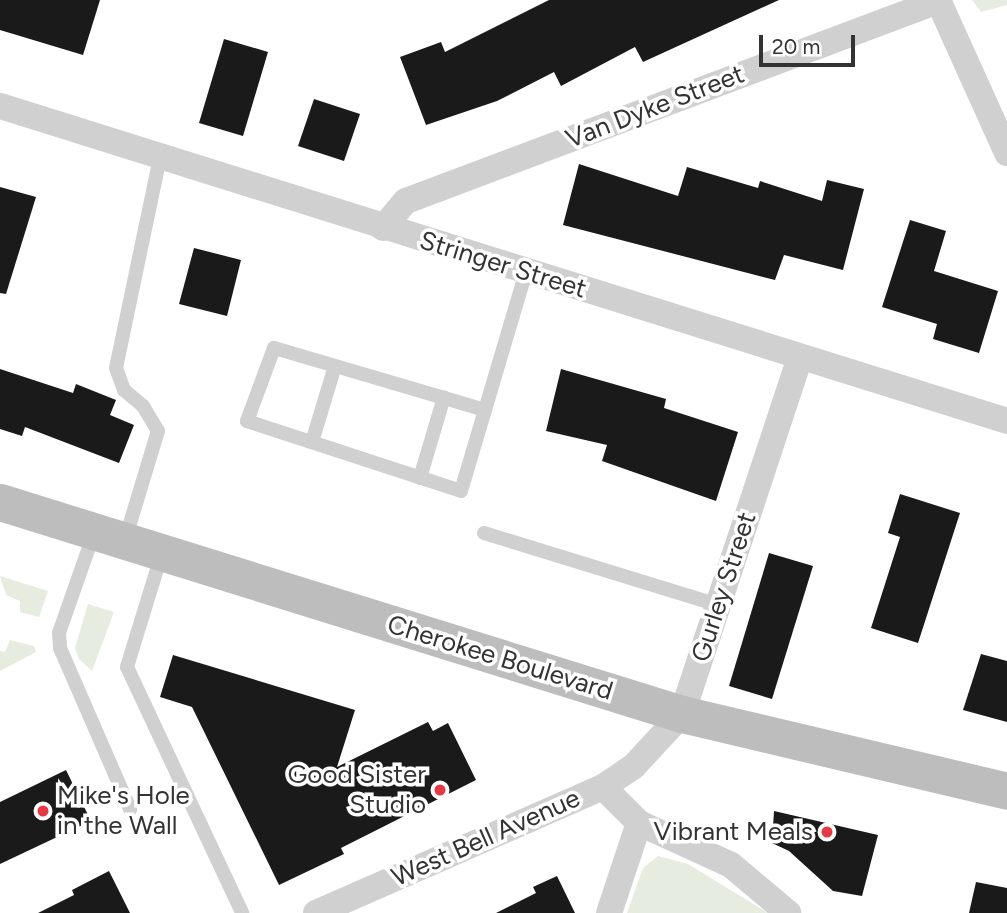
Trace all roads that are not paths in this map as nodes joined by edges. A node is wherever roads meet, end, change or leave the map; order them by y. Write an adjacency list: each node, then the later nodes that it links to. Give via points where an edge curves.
1 (938, 0): 3 (street); 5 (street, Van Dyke Street, via 406,201)
2 (0, 106): 4 (street, Stringer Street)
3 (1007, 153)
4 (160, 157): 5 (street, Stringer Street); 16 (lane, via 116,368 124,390 143,406 158,430)
5 (383, 228): 6 (street, Stringer Street)
6 (526, 272): 7 (street, Stringer Street); 10 (lane)
7 (800, 358): 11 (street, Stringer Street); 18 (street, Gurley Street)
8 (335, 366): 9 (lane); 12 (lane); 12 (lane, via 274,348 247,421)
9 (444, 397): 10 (lane); 13 (lane)
10 (485, 410): 13 (lane, via 461,491)
11 (1007, 421)
12 (312, 442): 13 (lane)
13 (420, 478)
14 (0, 502): 16 (main road, Cherokee Boulevard)
15 (484, 533): 18 (lane)
16 (110, 536): 17 (main road, Cherokee Boulevard); 22 (lane, via 59,633 60,648)
17 (162, 552): 19 (main road, Cherokee Boulevard); 24 (lane, via 127,667)
18 (718, 605): 19 (street, Gurley Street)
19 (682, 714): 20 (street, Gurley Street, via 633,767); 21 (main road, Cherokee Boulevard)
20 (603, 787): 23 (street, West Bell Avenue); 25 (street, West Bell Avenue)
21 (1007, 791)
22 (130, 809)
23 (639, 823): 26 (street); 27 (street, West Bell Avenue, via 731,865)
24 (242, 913)
25 (316, 913)
26 (609, 913)
27 (788, 913)

